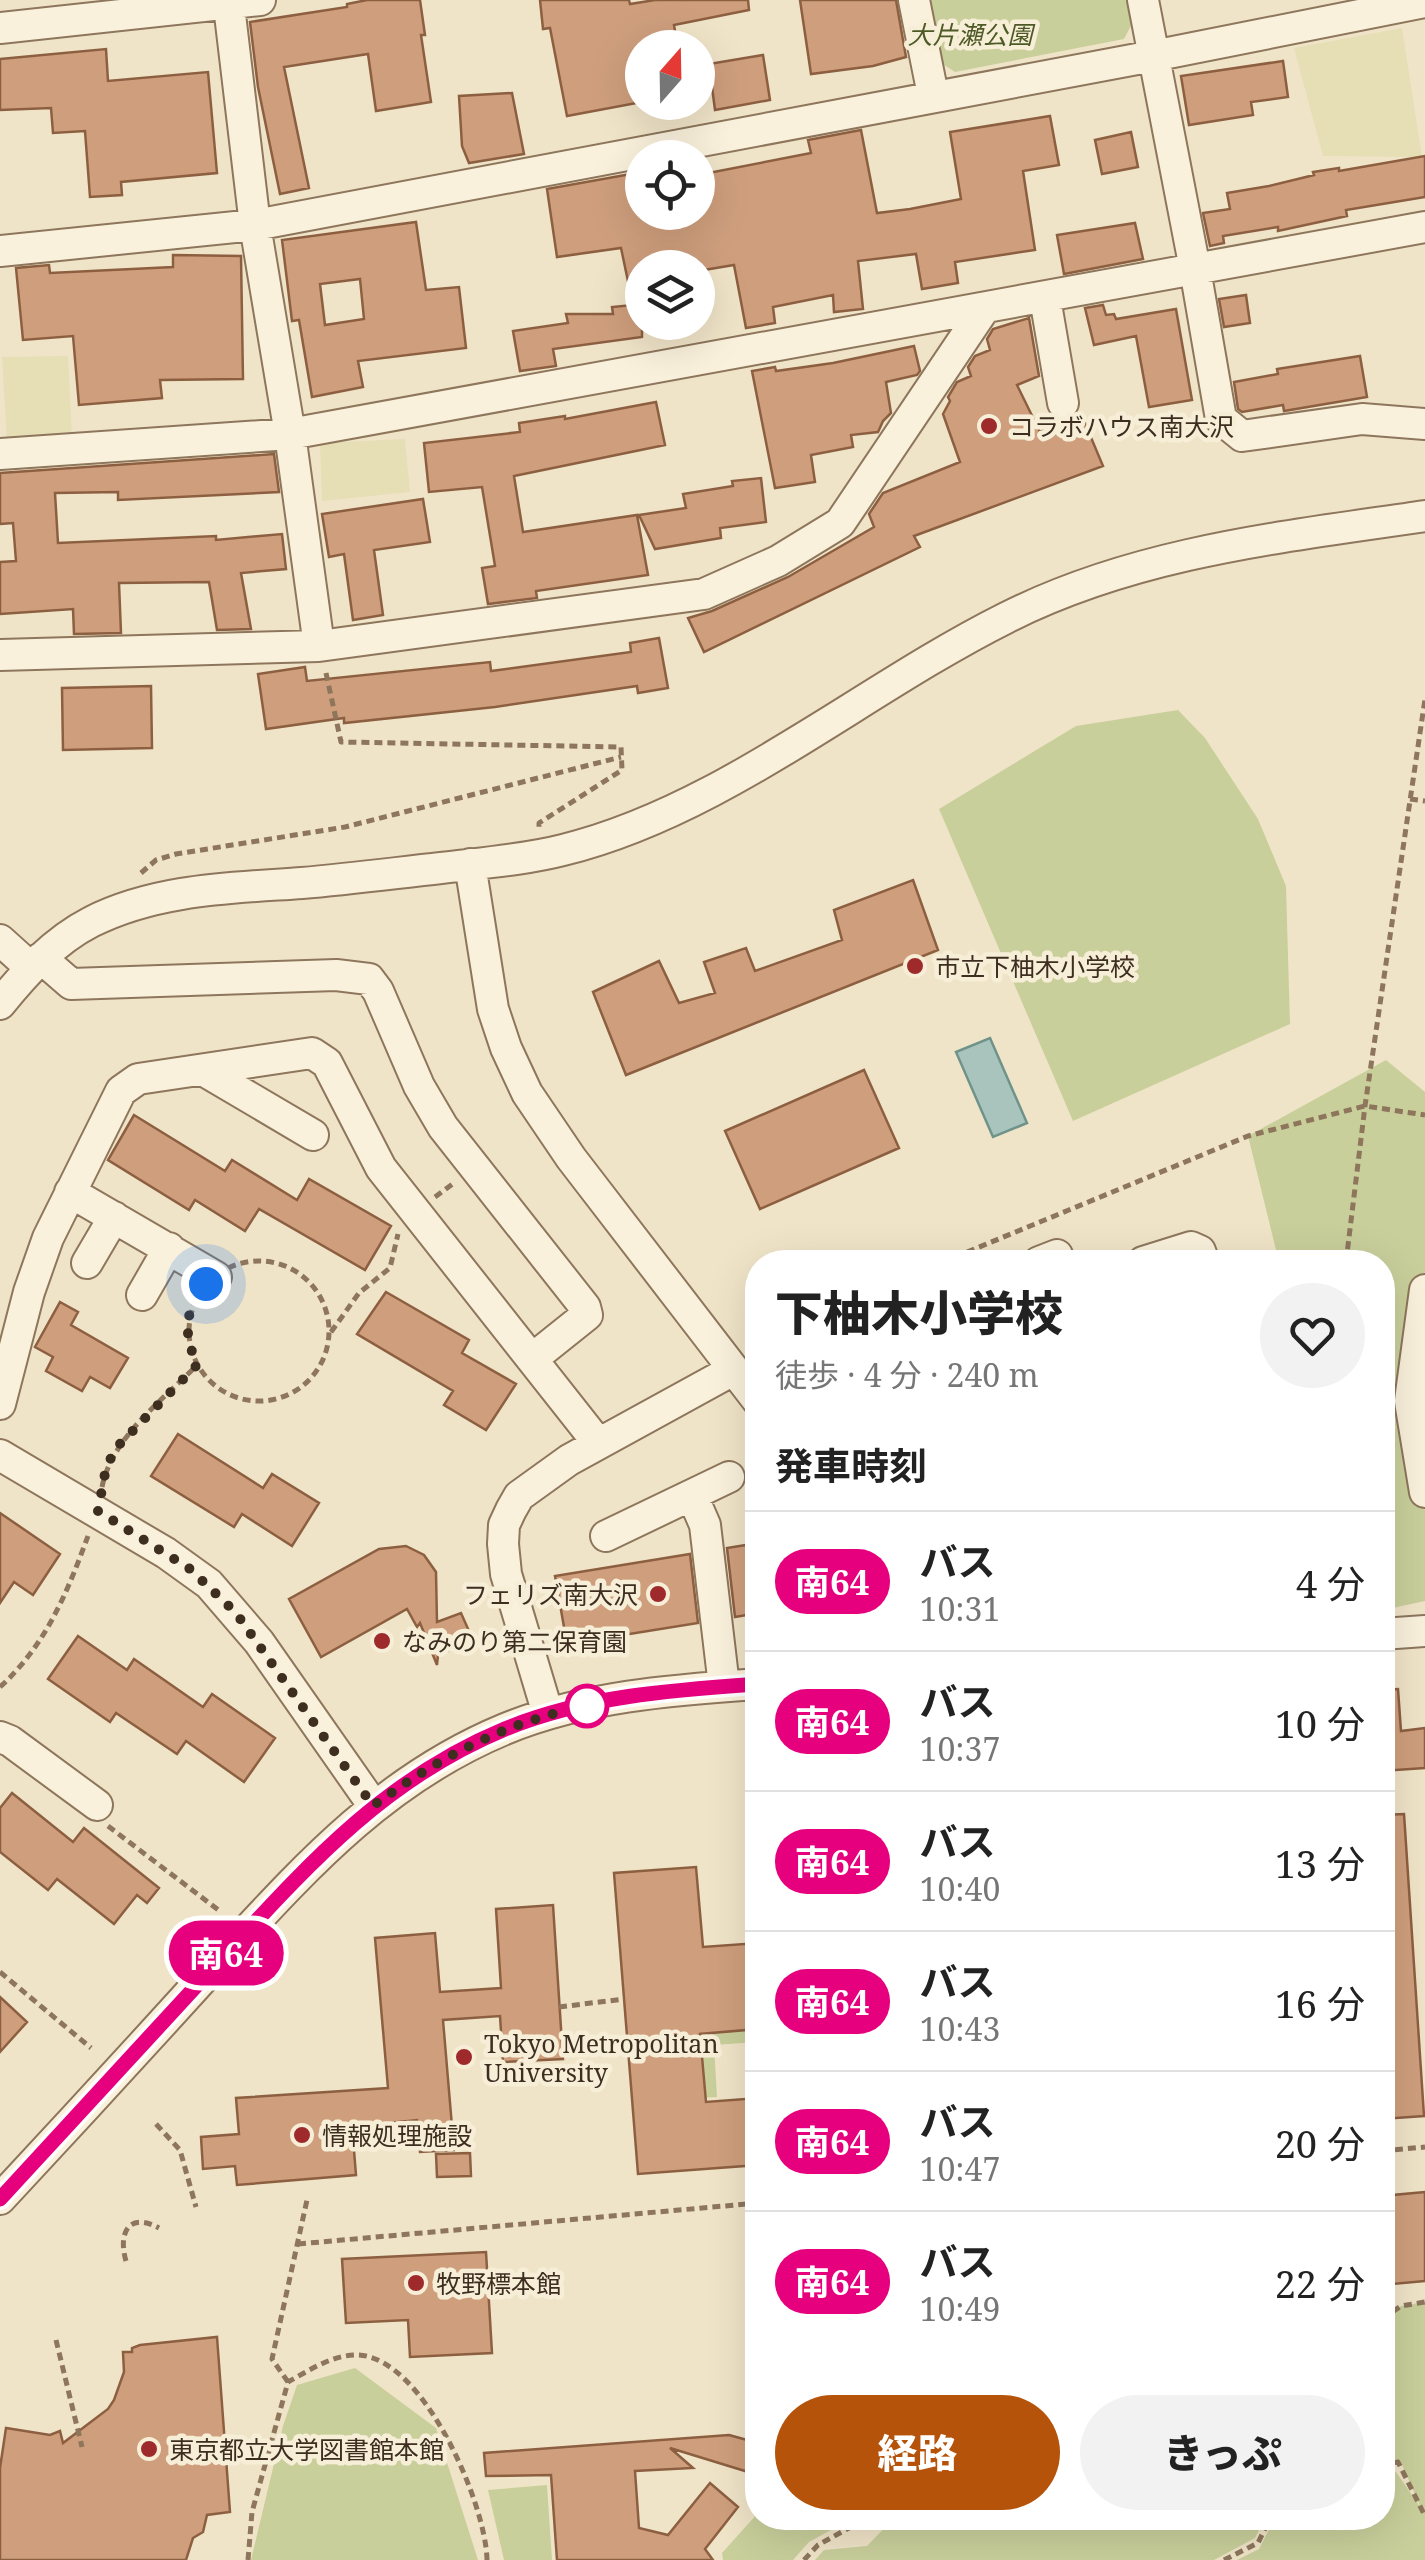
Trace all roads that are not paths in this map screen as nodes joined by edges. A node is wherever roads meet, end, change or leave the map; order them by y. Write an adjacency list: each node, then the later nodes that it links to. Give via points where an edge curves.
1 (260, 0): 5 (street)
2 (914, 0): 8 (street)
3 (1143, 0): 7 (street)
4 (1425, 2): 7 (street)
5 (229, 6): 6 (street); 9 (street)
6 (0, 28)
7 (1153, 56): 8 (street); 12 (street)
8 (933, 95): 9 (street)
9 (255, 224): 11 (street); 17 (street)
10 (1425, 227): 12 (street)
11 (0, 251)
12 (1195, 268): 13 (street); 16 (street, via 1221,419 1242,436 1362,420)
13 (1044, 298): 14 (street); 15 (street)
14 (984, 309): 17 (street); 20 (street, via 840,522 778,561 704,594)
15 (1063, 403)
16 (1425, 424)
17 (290, 434): 18 (street); 20 (street)
18 (0, 454)
19 (1425, 516): 22 (street, via 1206,550 1069,590 954,645 655,820 560,851)
20 (320, 646): 21 (street)
21 (0, 655)
22 (470, 864): 24 (street, via 165,897 91,922); 36 (street, via 486,976 514,1070 548,1128)
23 (0, 940): 24 (street)
24 (36, 963): 25 (street); 35 (street, via 71,984 369,978 443,1127 585,1307 587,1315)
25 (0, 1004)
26 (204, 1070): 27 (street); 28 (street, via 138,1078 121,1091); 35 (street, via 312,1053 327,1063 381,1168)
27 (313, 1135)
28 (70, 1192): 29 (street); 38 (street, via 29,1292)
29 (114, 1217): 30 (street); 31 (street)
30 (170, 1248): 32 (street); 34 (street)
31 (87, 1263)
32 (216, 1277)
33 (1425, 1290): 42 (street, via 1410,1401)
34 (142, 1294)
35 (532, 1360): 39 (street)
36 (733, 1370): 37 (street); 39 (street)
37 (745, 1385)
38 (0, 1404)
39 (598, 1443): 49 (street, via 519,1496 504,1526 506,1574)
40 (0, 1455): 51 (street, via 190,1569 236,1613)
41 (729, 1477): 43 (street)
42 (1425, 1492)
43 (692, 1494): 44 (street); 48 (street, via 705,1525)
44 (606, 1536)
45 (1425, 1631): 46 (street)
46 (1395, 1633)
47 (745, 1685): 48 (street)
48 (724, 1686): 49 (street)
49 (548, 1714): 51 (street, via 462,1749)
50 (0, 1738): 52 (street)
51 (373, 1806): 53 (street, via 292,1882)
52 (101, 1814)
53 (5, 2184)

